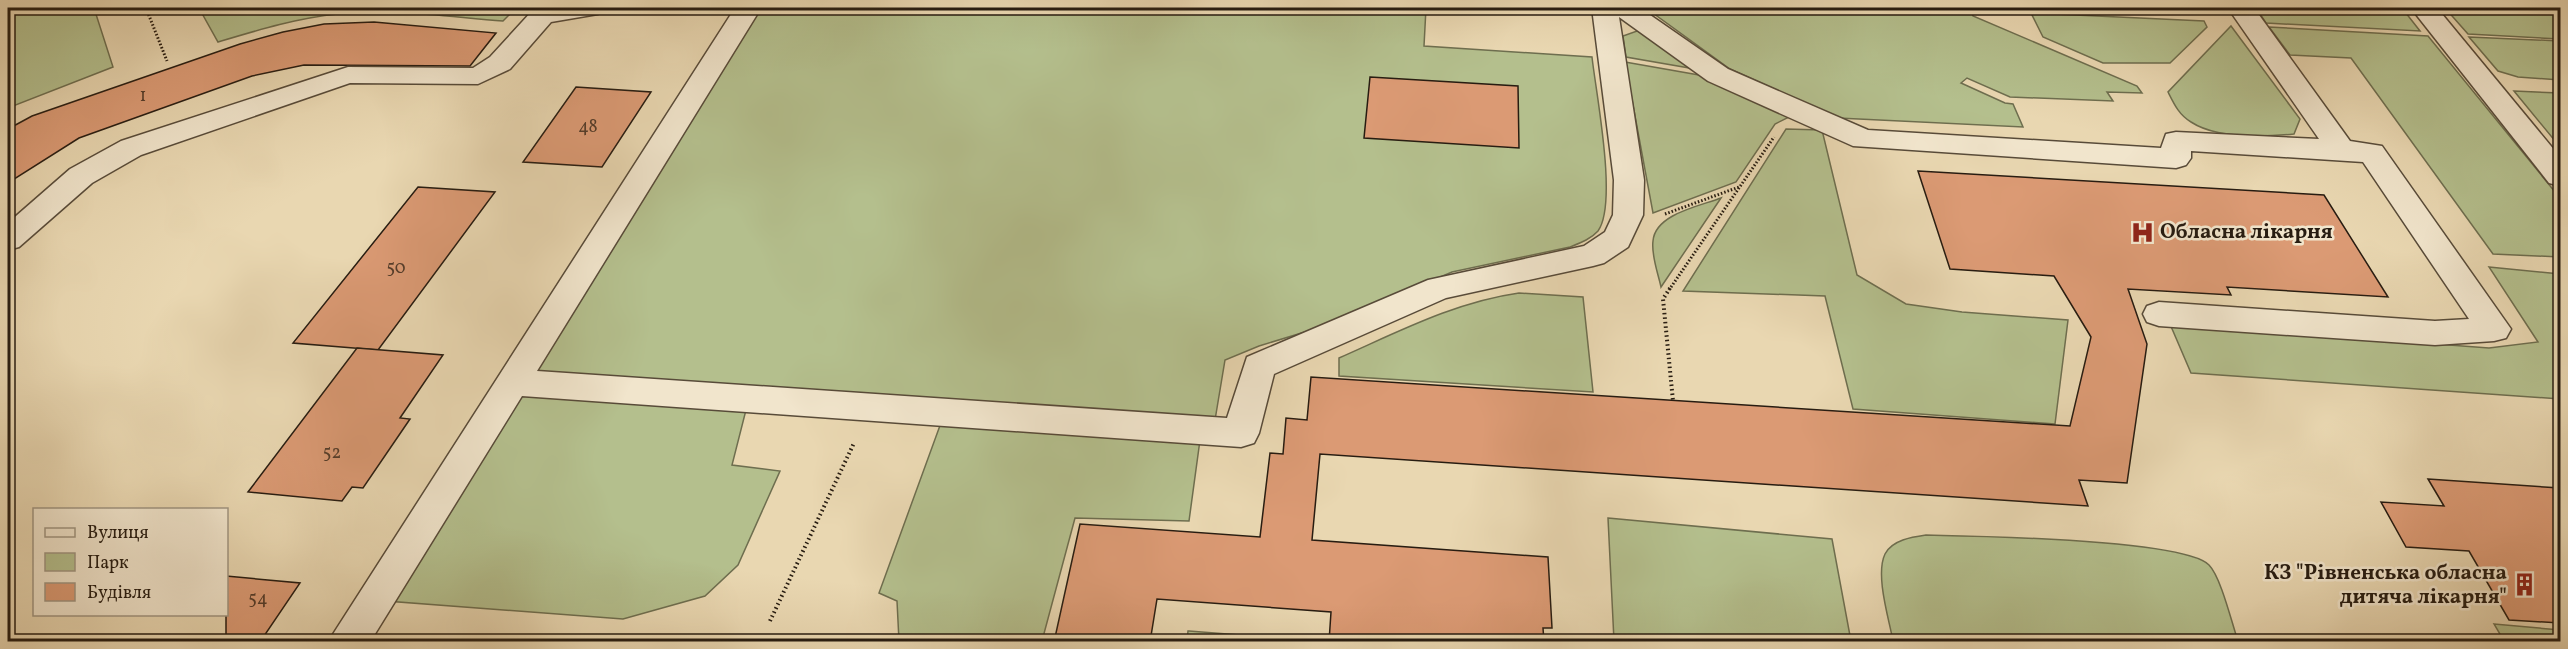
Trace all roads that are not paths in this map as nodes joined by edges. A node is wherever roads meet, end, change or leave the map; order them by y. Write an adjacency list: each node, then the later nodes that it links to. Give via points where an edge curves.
1 (589, 8): 8 (street, via 542,16 500,63 478,76 348,75 131,148 81,176)
2 (748, 8): 10 (street)
3 (2241, 8): 6 (street)
4 (2424, 8): 7 (street)
5 (1605, 9): 6 (street, via 1718,75 1863,139 2176,158 2176,141); 10 (street, via 1629,180 1628,215 1617,239 1593,255 1439,288 1259,366 1241,433)
6 (2341, 150): 9 (street, via 2372,153 2494,329 2434,333)
7 (2560, 176)
8 (8, 238)
9 (2159, 314)
10 (512, 382): 11 (street)
11 (348, 642)

